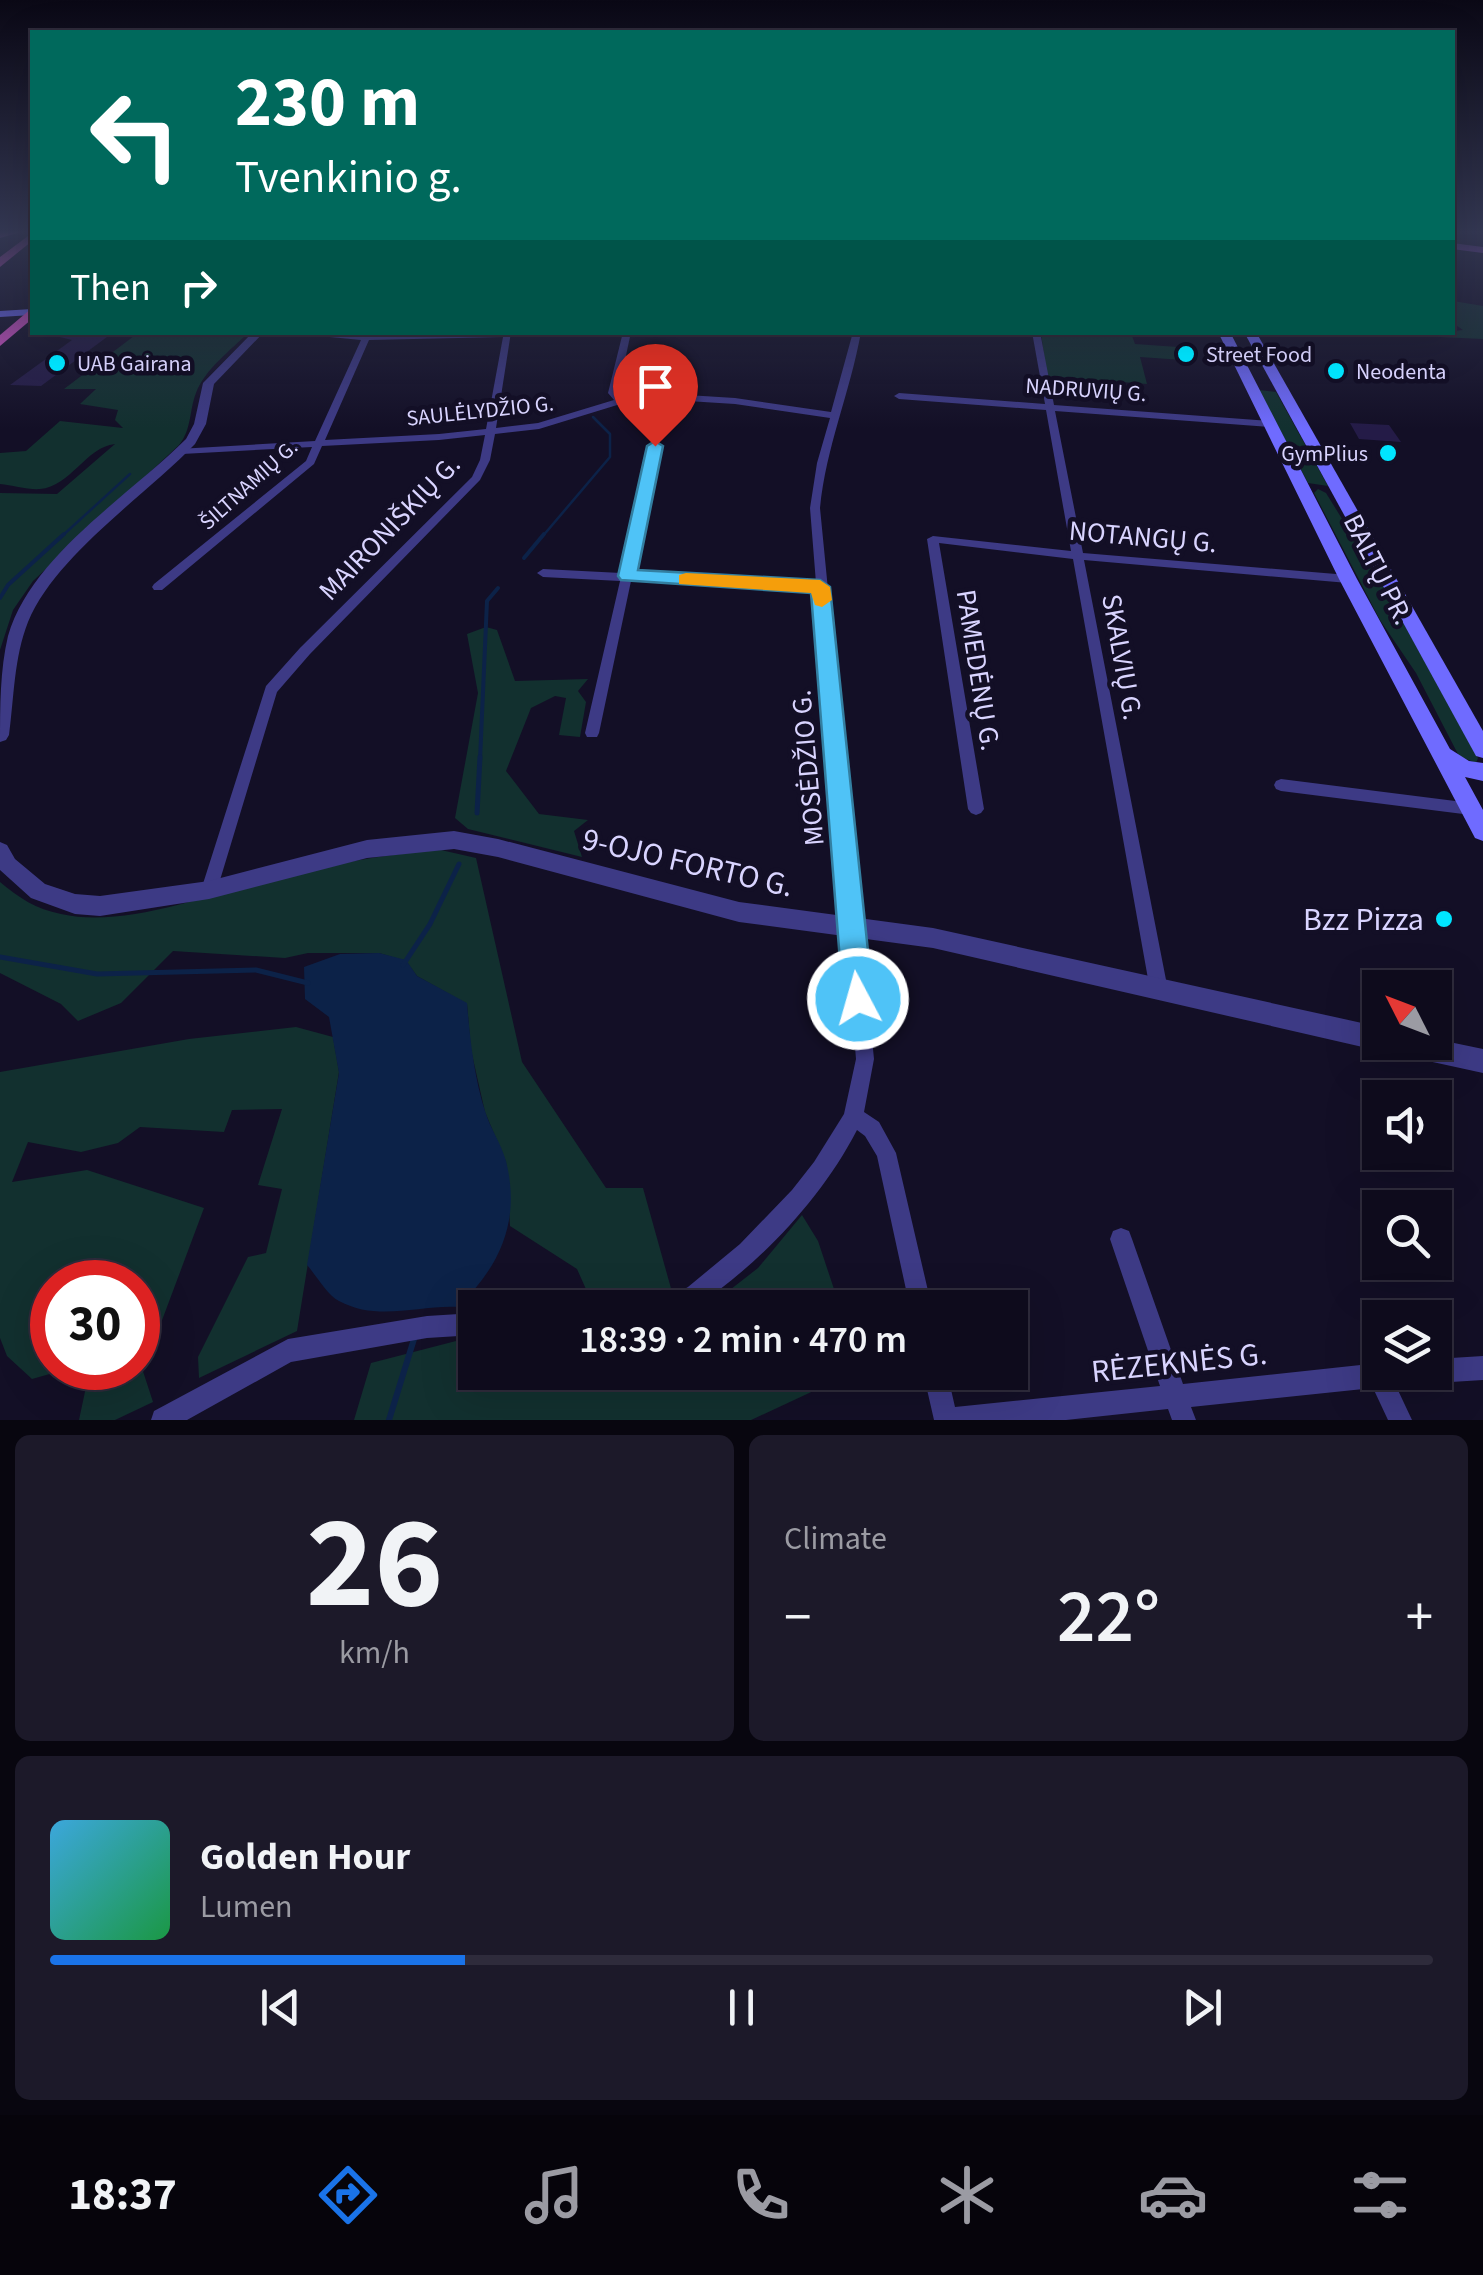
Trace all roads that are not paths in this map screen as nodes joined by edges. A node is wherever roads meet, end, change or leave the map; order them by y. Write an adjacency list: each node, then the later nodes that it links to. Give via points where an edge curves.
1 (0, 315): 2 (main road); 2 (highway)
2 (26, 319): 13 (highway)
3 (253, 335): 24 (street, via 209,383 196,433)
4 (324, 335): 12 (street, MAIRONIŠKIŲ G.)
5 (472, 335): 12 (street, MAIRONIŠKIŲ G.)
6 (508, 335): 21 (street, MAIRONIŠKIŲ G.)
7 (626, 335): 17 (street)
8 (855, 335): 19 (street, MOSĖDŽIO G.)
9 (1037, 335): 18 (street, SKALVIŲ G.)
10 (1226, 335): 14 (main road, BALTŲ PR.)
11 (1252, 335): 15 (main road, BALTŲ PR.)
12 (366, 338): 22 (street, ŠILTNAMIŲ G.)
13 (0, 342)
14 (1250, 384): 15 (main road); 20 (main road, BALTŲ PR.)
15 (1280, 388): 26 (main road, BALTŲ PR.)
16 (899, 396): 18 (street, NADRUVIŲ G.)
17 (618, 398): 19 (street, SAULĖLYDŽIO G., via 674,395); 21 (street, SAULĖLYDŽIO G., via 566,421)
18 (1051, 407): 20 (street, NADRUVIŲ G.); 28 (street, SKALVIŲ G.)
19 (836, 416): 33 (street, MOSĖDŽIO G., via 816,488)
20 (1270, 424): 25 (main road, BALTŲ PR.)
21 (490, 432): 22 (street, SAULĖLYDŽIO G.); 44 (street, MAIRONIŠKIŲ G., via 476,478 271,690)
22 (319, 444): 24 (street, SAULĖLYDŽIO G.); 32 (street, ŠILTNAMIŲ G., via 310,462)
23 (655, 446): 30 (street)
24 (182, 451): 35 (street, via 30,603 15,639)
25 (1304, 489): 26 (main road); 31 (main road, BALTŲ PR.)
26 (1339, 492): 36 (main road, BALTŲ PR.)
27 (933, 539): 28 (street, NOTANGŲ G.); 40 (street, PAMEDĖNŲ G.)
28 (1080, 556): 31 (street, NOTANGŲ G.); 46 (street, SKALVIŲ G.)
29 (543, 573): 30 (street)
30 (628, 576): 33 (street); 34 (street)
31 (1348, 579): 37 (main road, BALTŲ PR.)
32 (158, 587)
33 (820, 587): 45 (street, MOSĖDŽIO G.)
34 (592, 733)
35 (0, 735)
36 (1483, 750)
37 (1442, 751): 38 (main road, via 1463,768); 41 (main road, BALTŲ PR.)
38 (1483, 772)
39 (1281, 785): 41 (street)
40 (976, 808)
41 (1471, 809): 42 (main road, BALTŲ PR.)
42 (1483, 832)
43 (0, 851): 44 (street, 9-OJO FORTO G., via 38,891 75,904 138,903)
44 (209, 890): 45 (street, 9-OJO FORTO G., via 367,849 454,840 739,912)
45 (851, 927): 46 (street, 9-OJO FORTO G., via 933,938); 50 (street, MOSĖDŽIO G., via 864,1059)
46 (1159, 990): 47 (street, 9-OJO FORTO G.)
47 (1362, 1035)
48 (1452, 1054): 49 (street)
49 (1483, 1061)
50 (854, 1116): 52 (street, MOSĖDŽIO G., via 816,1176 749,1250); 53 (street, via 872,1129 886,1153)
51 (1121, 1239): 60 (street)
52 (701, 1290)
53 (917, 1290)
54 (458, 1325): 61 (street, via 288,1351)
55 (1483, 1368): 56 (street)
56 (1452, 1370)
57 (1362, 1377): 60 (street, RĖZEKNĖS G.)
58 (940, 1390): 62 (street)
59 (1386, 1390): 64 (street)
60 (1175, 1395): 62 (street, RĖZEKNĖS G.); 63 (street)
61 (162, 1420)
62 (948, 1420)
63 (1184, 1420)
64 (1400, 1420)

